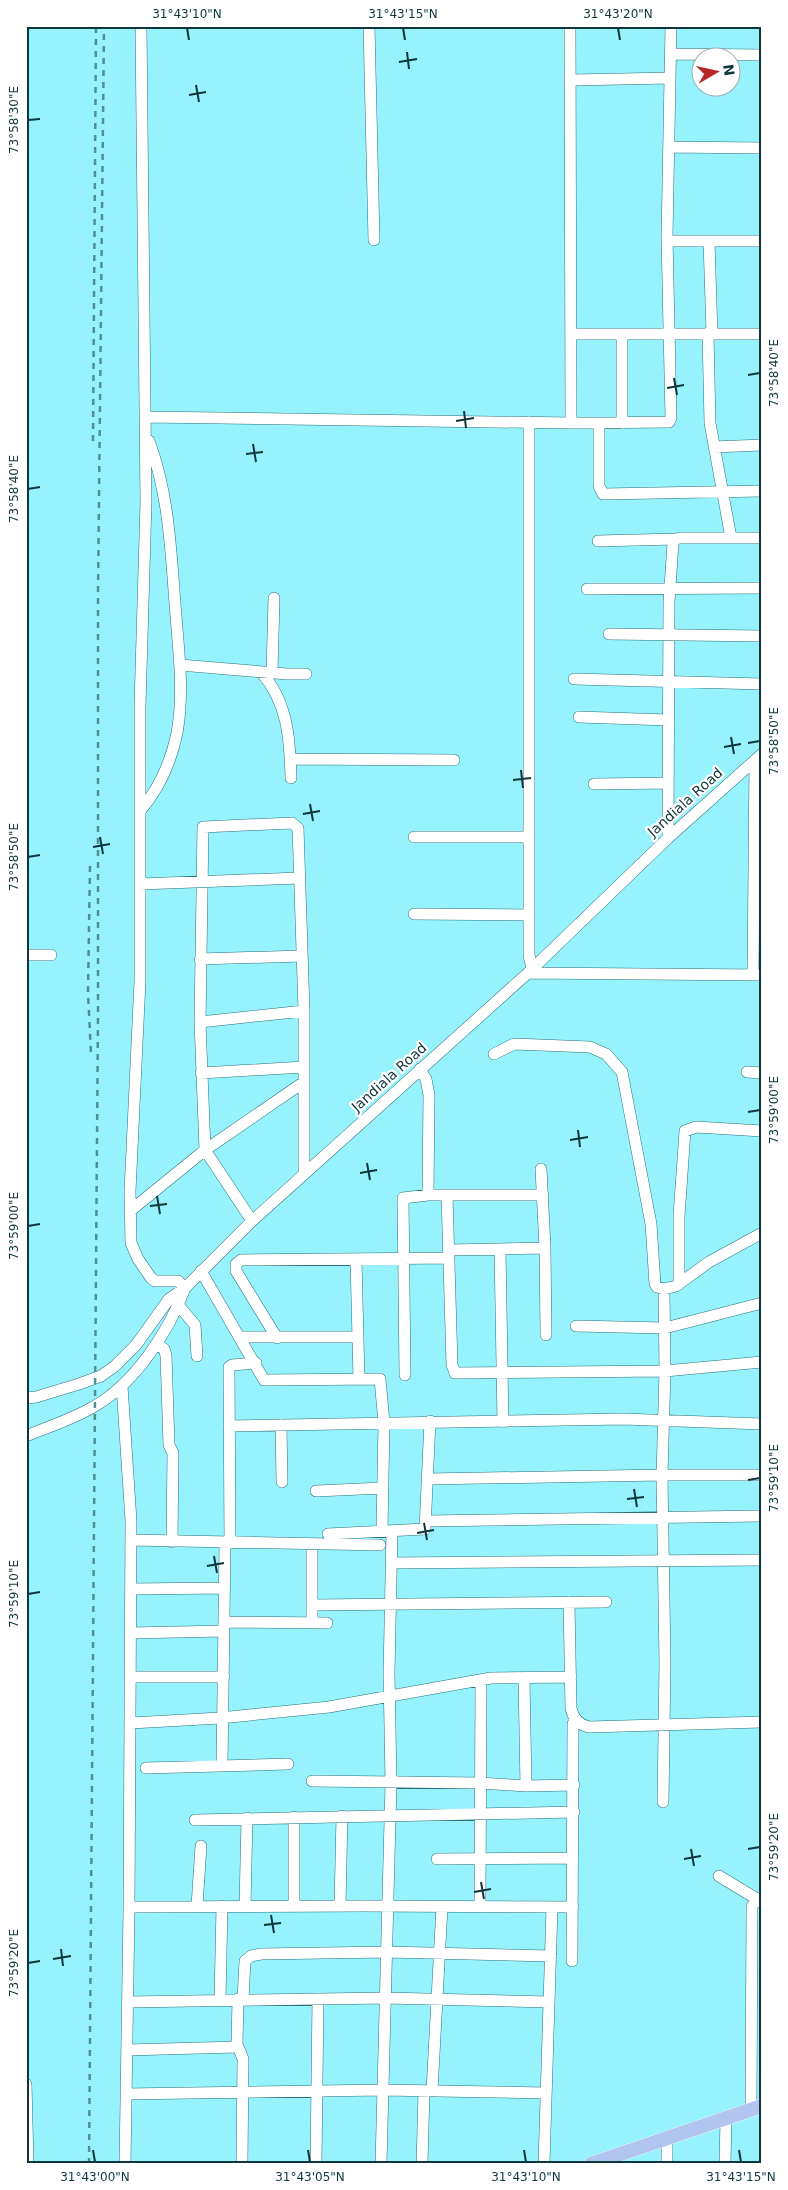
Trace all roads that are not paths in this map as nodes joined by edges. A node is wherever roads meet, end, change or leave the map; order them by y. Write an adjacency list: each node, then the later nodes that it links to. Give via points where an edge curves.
1 (141, 26): 20 (street)
2 (369, 26): 11 (street)
3 (570, 26): 8 (street)
4 (671, 26): 5 (street)
5 (671, 54): 6 (street); 7 (street)
6 (762, 55)
7 (670, 78): 8 (street); 9 (street)
8 (571, 80): 16 (street)
9 (669, 148): 10 (street); 12 (street)
10 (762, 148)
11 (374, 240)
12 (668, 241): 13 (street); 15 (street)
13 (709, 241): 14 (street); 18 (street)
14 (762, 241)
15 (670, 333): 17 (street); 18 (street); 22 (street, via 670,421)
16 (570, 334): 17 (street); 23 (street)
17 (622, 334): 22 (street)
18 (710, 334): 19 (street); 27 (street, via 710,423)
19 (762, 334)
20 (146, 417): 21 (street); 25 (street)
21 (529, 422): 23 (street); 57 (street)
22 (622, 422): 24 (street)
23 (570, 423): 24 (street)
24 (599, 423): 29 (street, via 601,493)
25 (146, 432): 41 (street, via 158,466 170,533); 55 (street)
26 (762, 445): 27 (street)
27 (714, 447): 29 (street)
28 (762, 491): 29 (street)
29 (722, 492): 30 (street)
30 (731, 538): 31 (street); 32 (street)
31 (762, 538)
32 (676, 539): 33 (street); 36 (street, via 671,550)
33 (598, 541)
34 (762, 588): 36 (street)
35 (587, 589): 36 (street)
36 (670, 589): 39 (street)
37 (274, 598): 42 (street)
38 (609, 634): 39 (street)
39 (669, 634): 40 (street); 45 (street)
40 (762, 636)
41 (180, 665): 42 (street); 55 (street, via 182,696 171,757 152,796)
42 (266, 673): 43 (street); 50 (street, via 288,728)
43 (306, 674)
44 (574, 679): 45 (street)
45 (669, 682): 46 (street); 48 (street)
46 (762, 684)
47 (579, 717): 48 (street)
48 (668, 720): 53 (street)
49 (758, 757): 58 (street, Jandiala Road); 69 (street)
50 (291, 759): 51 (street); 52 (street)
51 (454, 760)
52 (291, 778)
53 (668, 783): 54 (street); 58 (street)
54 (594, 784)
55 (140, 811): 61 (street)
56 (414, 836): 57 (street)
57 (529, 837): 63 (street)
58 (668, 838): 68 (street, Jandiala Road)
59 (299, 878): 60 (street); 60 (street, via 298,828 294,824 203,827); 66 (street)
60 (202, 883): 61 (street); 67 (street)
61 (140, 884): 86 (street, via 140,981)
62 (414, 914): 63 (street)
63 (529, 915): 68 (street)
64 (26, 955): 65 (street)
65 (51, 955)
66 (302, 956): 67 (street); 70 (street)
67 (200, 959): 71 (street)
68 (530, 971): 69 (street); 74 (street, Jandiala Road)
69 (758, 975)
70 (304, 1012): 71 (street); 73 (street)
71 (200, 1022): 76 (street)
72 (494, 1054): 97 (street, via 514,1044 590,1047 615,1062 623,1074 651,1224 655,1284)
73 (304, 1067): 76 (street); 78 (street)
74 (420, 1069): 82 (street, Jandiala Road); 83 (street, via 429,1095)
75 (748, 1072): 77 (street)
76 (201, 1073): 80 (street)
77 (762, 1073)
78 (304, 1082): 80 (street); 82 (street)
79 (762, 1131): 95 (street, via 696,1127 685,1131 679,1216)
80 (205, 1150): 86 (street); 87 (street)
81 (541, 1169): 85 (street)
82 (304, 1174): 87 (street, Jandiala Road)
83 (428, 1195): 84 (street); 92 (street, via 403,1200)
84 (447, 1195): 85 (street); 91 (street)
85 (542, 1195): 89 (street)
86 (130, 1211): 96 (street, via 131,1244 142,1266 155,1281 178,1281)
87 (252, 1221): 94 (street, Jandiala Road)
88 (762, 1233): 95 (street, via 709,1262)
89 (546, 1248): 90 (street); 102 (street)
90 (500, 1249): 91 (street); 111 (street)
91 (449, 1254): 92 (street); 111 (street, via 453,1369 458,1374)
92 (403, 1258): 93 (street); 112 (street)
93 (356, 1259): 104 (street); 105 (street, via 246,1259 238,1262 236,1271)
94 (201, 1271): 96 (street, Jandiala Road); 103 (street)
95 (679, 1284): 97 (street)
96 (186, 1288): 99 (street); 115 (street, Jandiala Road, via 169,1298 136,1345 115,1366 94,1378)
97 (664, 1289): 101 (street)
98 (762, 1303): 101 (street)
99 (179, 1306): 106 (street); 107 (street, via 194,1325)
100 (576, 1326): 101 (street)
101 (664, 1328): 110 (street)
102 (546, 1335)
103 (240, 1337): 105 (street); 109 (street)
104 (358, 1337): 105 (street); 113 (street)
105 (277, 1338)
106 (156, 1344): 114 (street); 136 (street, via 164,1349 166,1355 169,1445 173,1453)
107 (197, 1356)
108 (762, 1362): 110 (street)
109 (256, 1363): 113 (street, via 266,1381); 122 (street, via 229,1367)
110 (666, 1371): 111 (street); 118 (street)
111 (502, 1372): 117 (street)
112 (405, 1375)
113 (359, 1379): 119 (street, via 380,1379)
114 (122, 1386): 123 (street, via 94,1407); 135 (street)
115 (26, 1398)
116 (430, 1421): 117 (street); 119 (street); 126 (street)
117 (503, 1422): 118 (street, via 623,1419)
118 (664, 1422): 120 (street); 124 (street)
119 (384, 1423): 121 (street); 128 (street)
120 (762, 1424)
121 (281, 1425): 122 (street); 127 (street)
122 (230, 1426): 137 (street)
123 (26, 1436)
124 (662, 1474): 125 (street); 126 (street); 131 (street)
125 (762, 1475)
126 (428, 1479): 132 (street)
127 (282, 1482)
128 (383, 1488): 129 (street); 133 (street)
129 (316, 1491)
130 (762, 1516): 131 (street)
131 (664, 1517): 132 (street); 141 (street)
132 (427, 1521): 133 (street, via 426,1529)
133 (387, 1531): 134 (street); 142 (street)
134 (328, 1534)
135 (130, 1540): 136 (street); 144 (street)
136 (172, 1542): 137 (street)
137 (227, 1543): 138 (street); 143 (street)
138 (312, 1544): 139 (street); 147 (street)
139 (380, 1545)
140 (762, 1560): 141 (street)
141 (665, 1561): 142 (street); 163 (street)
142 (391, 1563): 148 (street)
143 (224, 1588): 144 (street); 151 (street)
144 (130, 1589): 152 (street)
145 (569, 1602): 146 (street); 148 (street); 155 (street)
146 (606, 1602)
147 (313, 1604): 148 (street); 149 (street)
148 (390, 1604): 158 (street)
149 (312, 1623): 150 (street); 151 (street)
150 (327, 1623)
151 (224, 1626): 152 (street); 153 (street)
152 (131, 1633): 154 (street)
153 (224, 1676): 154 (street); 159 (street)
154 (131, 1677): 162 (street)
155 (570, 1677): 156 (street); 160 (street, via 571,1708)
156 (524, 1678): 157 (street); 171 (street)
157 (481, 1680): 158 (street); 169 (street)
158 (389, 1695): 159 (street, via 329,1707); 168 (street)
159 (224, 1718): 162 (street); 165 (street)
160 (575, 1719): 163 (street, via 589,1727); 170 (street)
161 (762, 1722): 163 (street)
162 (131, 1723): 191 (street)
163 (664, 1724): 172 (street)
164 (288, 1764): 165 (street)
165 (222, 1766): 166 (street)
166 (146, 1768)
167 (312, 1781): 168 (street)
168 (391, 1783): 169 (street); 176 (street)
169 (480, 1783): 171 (street); 174 (street)
170 (574, 1785): 171 (street); 173 (street)
171 (526, 1786)
172 (663, 1802)
173 (574, 1812): 174 (street); 181 (street)
174 (480, 1814): 176 (street); 183 (street)
175 (342, 1816): 176 (street); 177 (street); 190 (street)
176 (390, 1816): 192 (street)
177 (294, 1817): 178 (street); 189 (street)
178 (248, 1818): 179 (street); 188 (street)
179 (195, 1820)
180 (201, 1846): 186 (street)
181 (572, 1858): 183 (street); 196 (street)
182 (436, 1860): 183 (street)
183 (480, 1860): 194 (street)
184 (720, 1876): 185 (street)
185 (759, 1901): 208 (street, via 752,1906)
186 (197, 1906): 187 (street); 191 (street)
187 (222, 1906): 188 (street); 205 (street)
188 (245, 1906): 189 (street)
189 (294, 1906): 190 (street)
190 (340, 1906): 192 (street)
191 (130, 1907): 206 (street)
192 (388, 1907): 193 (street); 197 (street)
193 (442, 1907): 194 (street); 198 (street)
194 (480, 1907): 195 (street)
195 (552, 1907): 196 (street); 199 (street)
196 (573, 1907): 200 (street)
197 (387, 1952): 198 (street); 201 (street); 202 (street, via 251,1956 245,1961)
198 (440, 1953): 199 (street); 204 (street)
199 (551, 1956): 207 (street)
200 (572, 1961)
201 (385, 1998): 203 (street); 204 (street); 212 (street)
202 (241, 1999): 203 (street); 205 (street); 209 (street)
203 (318, 1999): 213 (street)
204 (437, 1999): 207 (street); 214 (street)
205 (220, 2000): 206 (street)
206 (128, 2002): 210 (street)
207 (549, 2002): 216 (street)
208 (756, 2038): 218 (street)
209 (238, 2047): 210 (street); 215 (street, via 242,2055)
210 (127, 2050): 217 (street)
211 (26, 2084): 222 (street)
212 (382, 2090): 213 (street); 214 (street); 226 (street)
213 (318, 2091): 215 (street); 225 (street)
214 (428, 2091): 216 (street); 227 (street)
215 (243, 2093): 217 (street); 224 (street)
216 (546, 2093): 228 (street)
217 (126, 2094): 223 (street)
218 (756, 2108): 219 (main road)
219 (726, 2118): 220 (main road); 231 (street)
220 (667, 2138): 221 (main road); 230 (street)
221 (613, 2160): 229 (main road)
222 (28, 2164)
223 (125, 2164)
224 (242, 2164)
225 (316, 2164)
226 (381, 2164)
227 (422, 2164)
228 (544, 2164)
229 (591, 2164)
230 (667, 2164)
231 (725, 2164)

